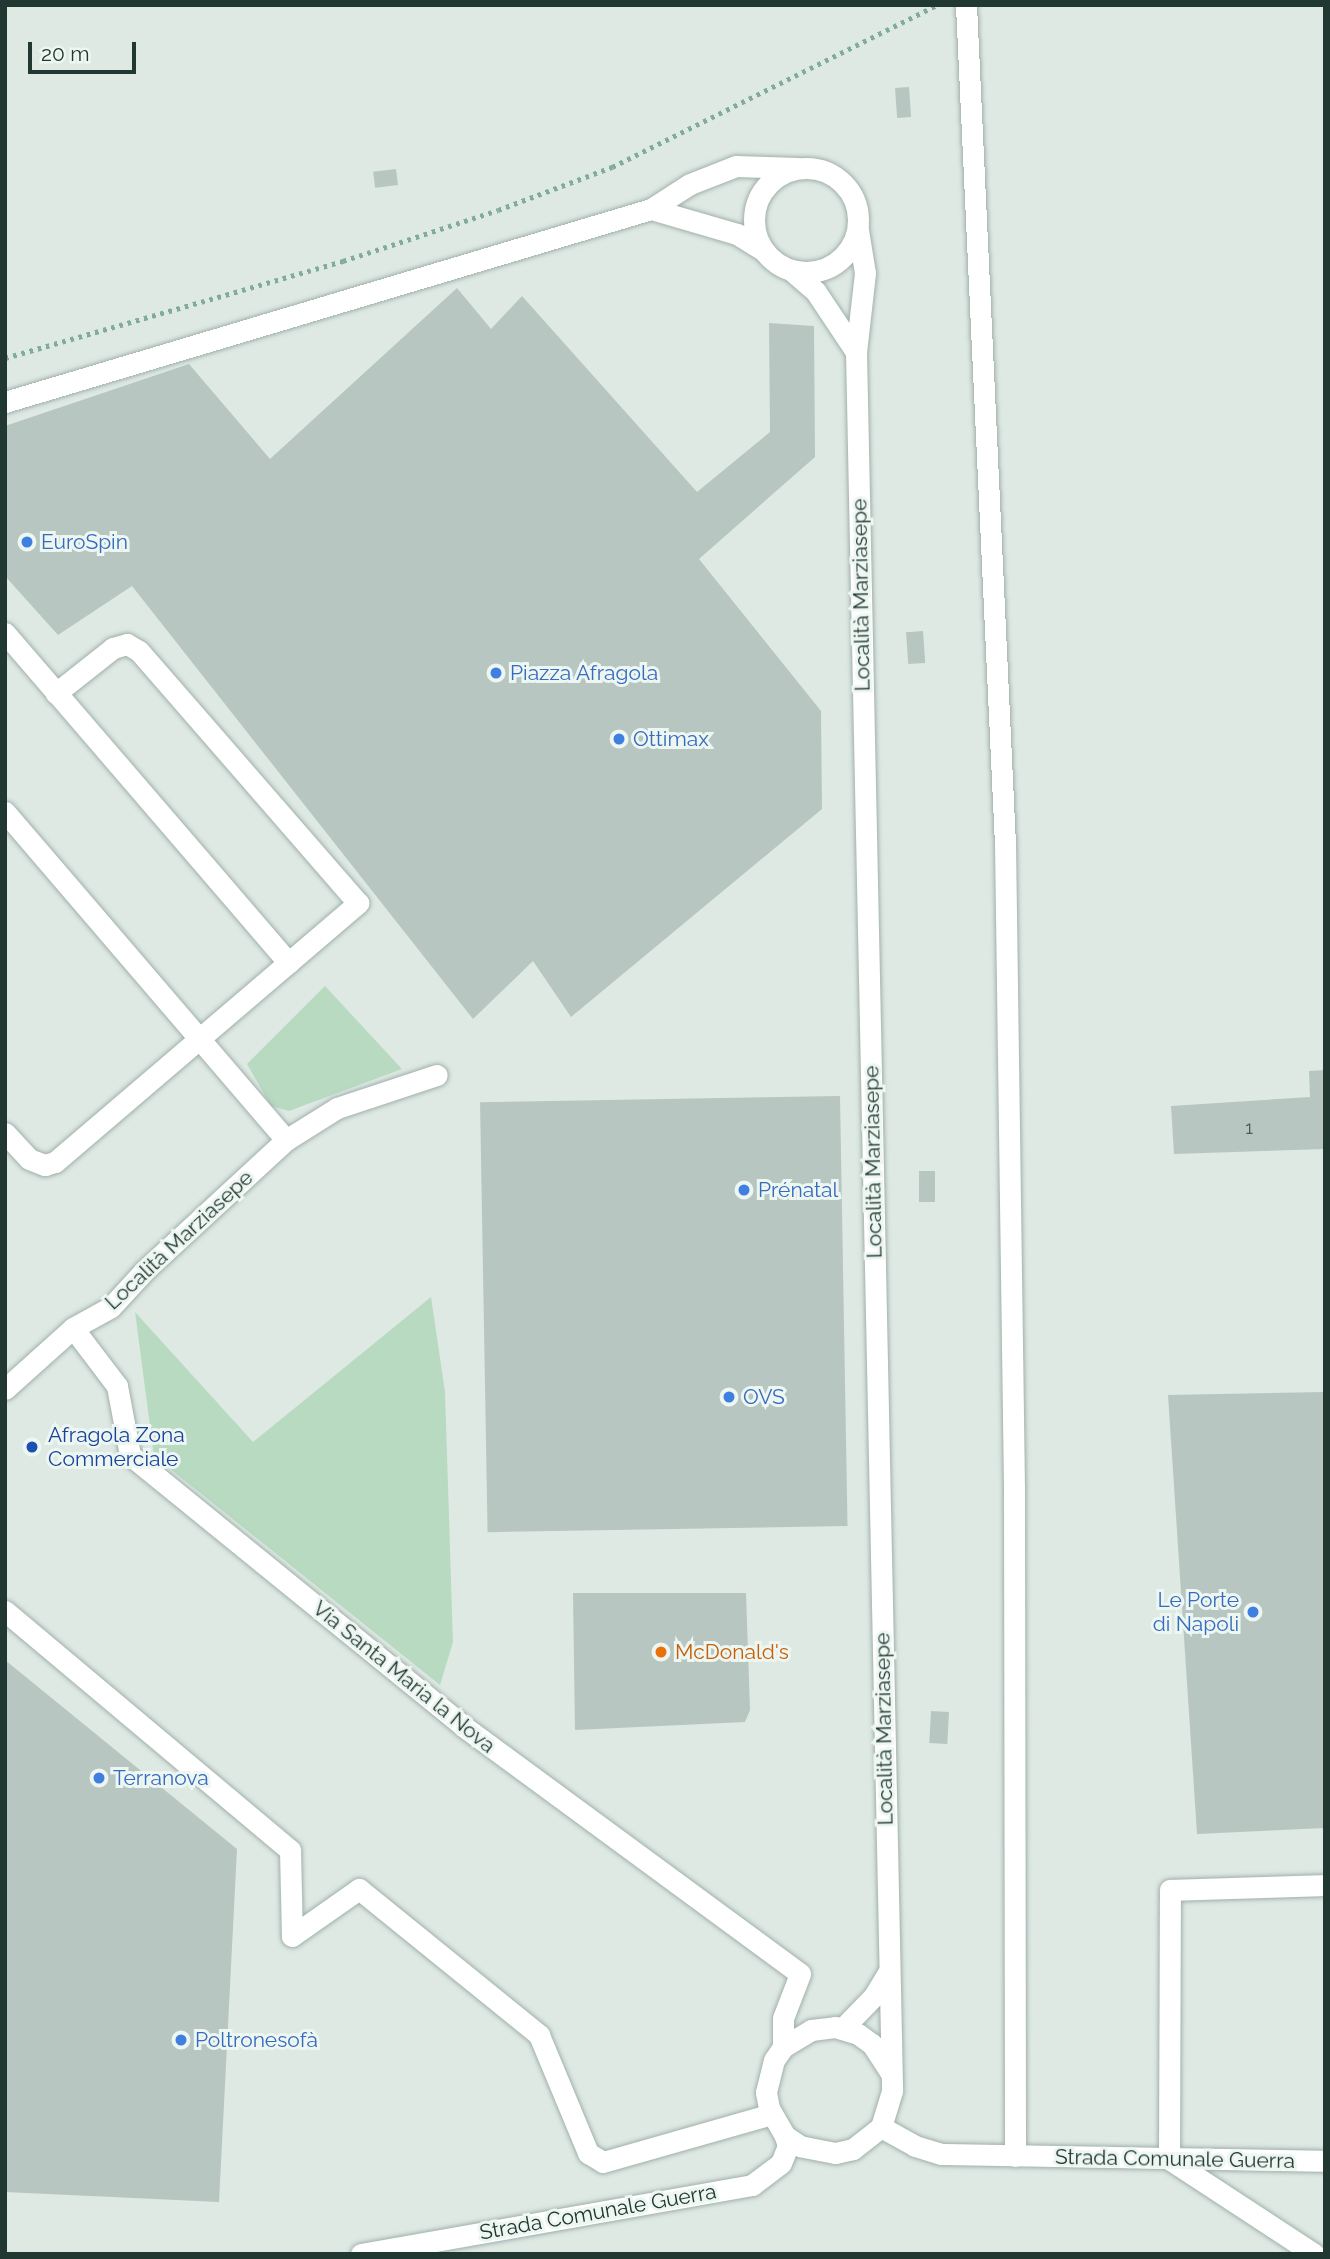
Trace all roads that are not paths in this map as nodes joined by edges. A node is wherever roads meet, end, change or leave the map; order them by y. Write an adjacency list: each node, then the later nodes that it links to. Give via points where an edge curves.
1 (966, 5): 28 (street, via 1004,843 1014,1487)
2 (797, 168): 3 (street, via 736,166 690,184); 4 (street, via 814,168 844,183 854,197); 5 (street, via 780,174 758,199 754,216)
3 (651, 209): 5 (street, via 737,234); 8 (street)
4 (858, 230): 6 (street, via 842,259 826,268); 7 (street, Località Marziasepe, via 865,273)
5 (763, 250): 6 (street)
6 (791, 270): 7 (street, via 816,292)
7 (856, 352): 21 (street, Località Marziasepe)
8 (5, 402)
9 (5, 634): 10 (street)
10 (56, 693): 12 (street); 12 (street, via 113,648 127,644 139,651 358,903)
11 (5, 812): 13 (street)
12 (289, 963): 13 (street)
13 (202, 1039): 15 (street, via 55,1162 44,1165 29,1159); 16 (street)
14 (437, 1075): 16 (street, Località Marziasepe, via 337,1108)
15 (5, 1133)
16 (286, 1140): 17 (street, Località Marziasepe, via 111,1307)
17 (73, 1328): 18 (street, Località Marziasepe); 23 (street, Via Santa Maria la Nova, via 117,1386 130,1455 463,1726 800,1974 782,2018)
18 (5, 1389)
19 (5, 1611): 25 (street, via 290,1850 292,1936 359,1889 539,2035 589,2153 603,2162)
20 (1325, 1885): 29 (street, via 1170,1890)
21 (889, 1971): 22 (street, via 874,1996); 24 (street, Località Marziasepe)
22 (842, 2029): 23 (street, via 811,2030); 24 (street, via 872,2043)
23 (783, 2047): 25 (street, via 768,2076)
24 (890, 2072): 26 (street, via 892,2091)
25 (771, 2114): 27 (street)
26 (881, 2127): 27 (street, via 861,2144 835,2153 800,2146); 28 (street, Strada Comunale Guerra, via 941,2154)
27 (785, 2136): 31 (street, Strada Comunale Guerra, via 788,2146 781,2162 752,2185)
28 (1015, 2156): 29 (street, Strada Comunale Guerra)
29 (1169, 2159): 30 (street, Strada Comunale Guerra); 33 (street)
30 (1325, 2161)
31 (445, 2247): 32 (street, Strada Comunale Guerra)
32 (361, 2254)
33 (1314, 2254)

